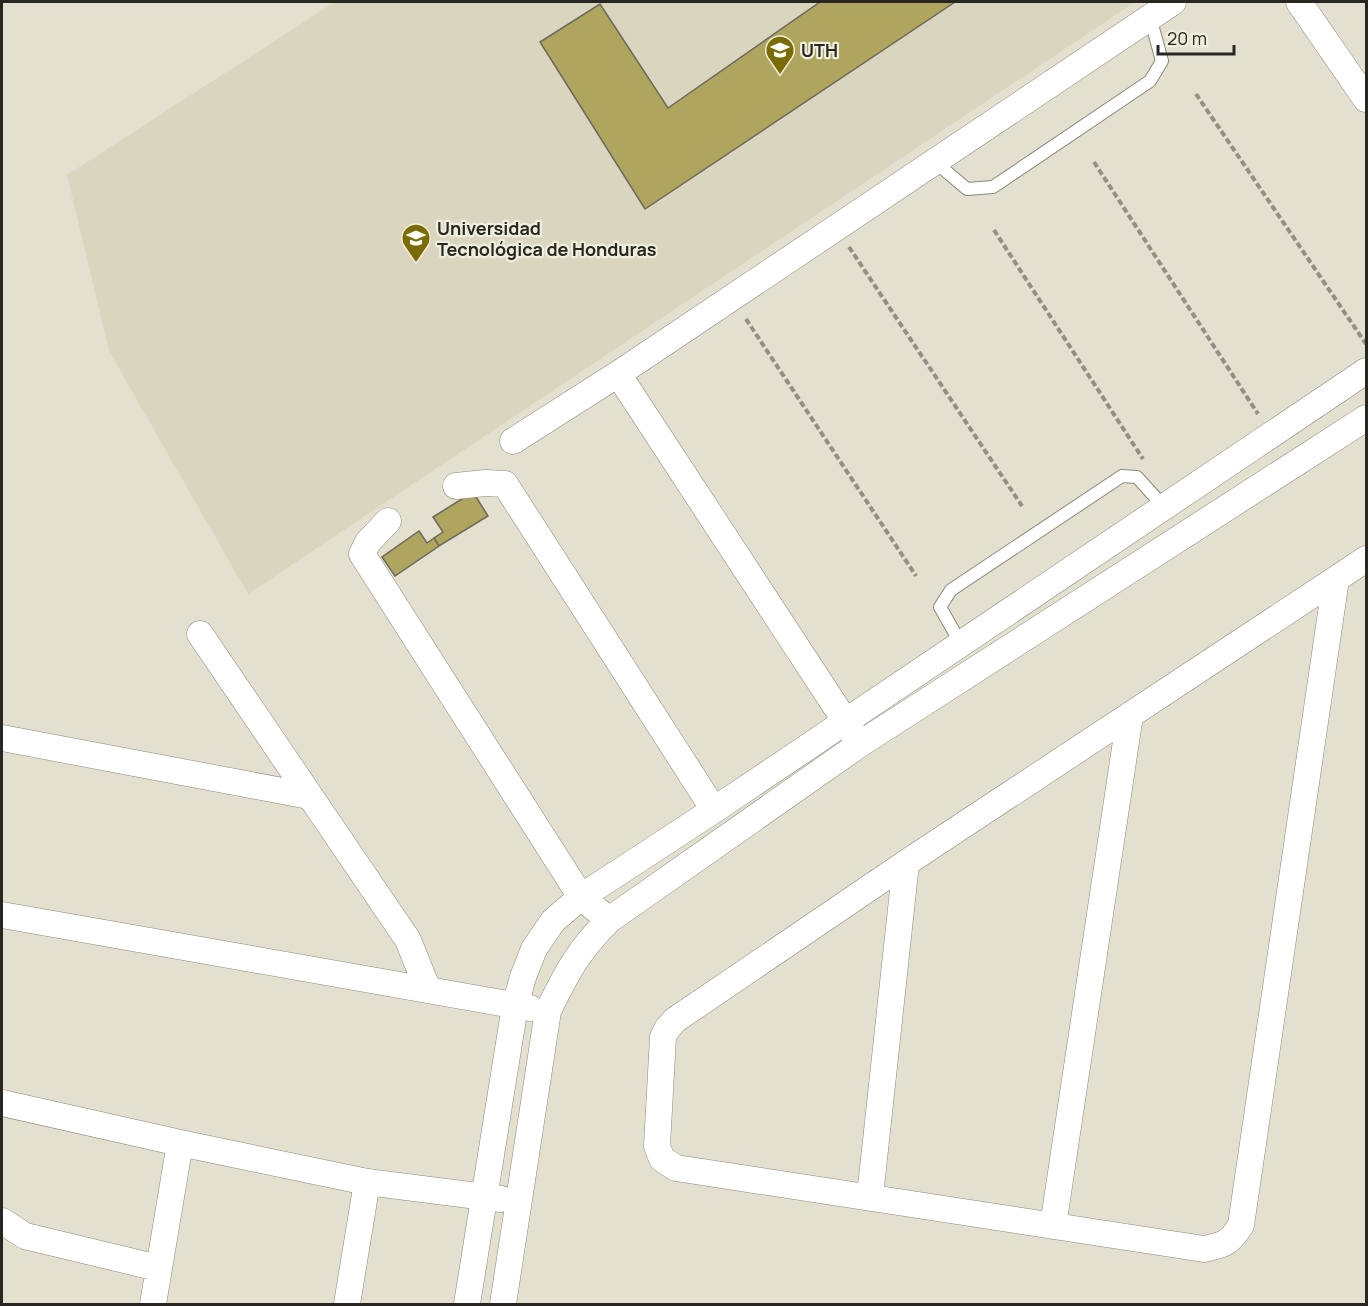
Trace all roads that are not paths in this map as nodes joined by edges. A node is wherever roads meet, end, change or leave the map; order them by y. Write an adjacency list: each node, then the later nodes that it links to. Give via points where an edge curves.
1 (1173, 2): 3 (street)
2 (1299, 2): 4 (street)
3 (1150, 17): 5 (street); 5 (lane, via 1162,61 1150,81 1096,119 993,187 967,189)
4 (1366, 99)
5 (935, 162): 7 (street)
6 (1366, 371): 11 (street)
7 (618, 374): 9 (street); 18 (street)
8 (1366, 418): 20 (street)
9 (513, 441)
10 (456, 486): 22 (street, via 505,484)
11 (1164, 507): 16 (street); 16 (lane, via 1137,477 1122,476 999,557 951,590 940,608)
12 (388, 521): 24 (street, via 362,554)
13 (1366, 559): 14 (street)
14 (1336, 579): 17 (street); 37 (street, via 1241,1225 1232,1239 1204,1249)
15 (200, 634): 21 (street)
16 (961, 644): 18 (street)
17 (1130, 715): 23 (street); 37 (street)
18 (846, 722): 20 (street); 22 (street)
19 (2, 738): 21 (street)
20 (860, 744): 26 (street)
21 (309, 796): 27 (street, via 408,940)
22 (714, 810): 24 (street)
23 (906, 863): 33 (street); 33 (street, via 675,1020 663,1037 657,1146 662,1160 676,1168)
24 (580, 897): 26 (street); 28 (street, via 553,921 534,950)
25 (2, 915): 27 (street)
26 (609, 920): 29 (street, via 586,943 567,971)
27 (428, 990): 28 (street)
28 (515, 1006): 29 (street); 34 (street)
29 (548, 1011): 35 (street)
30 (2, 1106): 31 (street)
31 (180, 1143): 32 (street); 38 (street)
32 (366, 1182): 34 (street); 40 (street)
33 (870, 1196): 37 (street)
34 (485, 1197): 35 (street); 41 (street)
35 (518, 1202): 42 (street)
36 (2, 1221): 38 (street, via 25,1236)
37 (1053, 1226)
38 (158, 1269): 39 (street)
39 (153, 1305)
40 (347, 1305)
41 (467, 1305)
42 (503, 1305)

